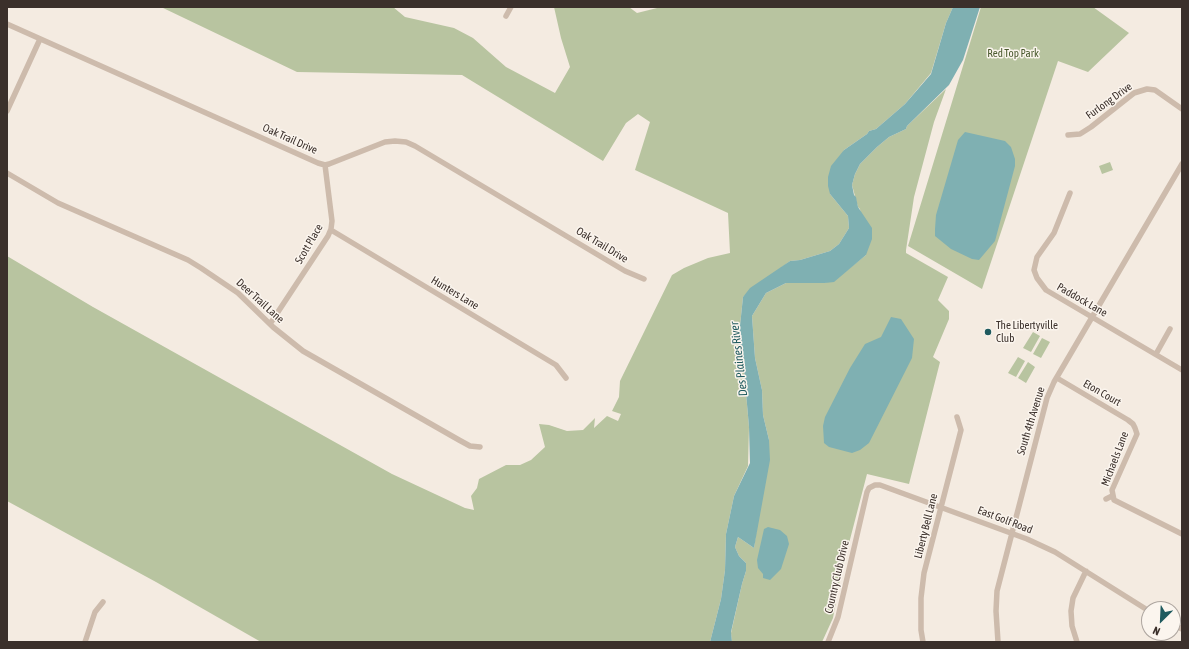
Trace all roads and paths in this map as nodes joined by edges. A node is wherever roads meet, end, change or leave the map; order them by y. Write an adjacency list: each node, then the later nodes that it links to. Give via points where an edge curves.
1 (510, 7): 2 (street)
2 (506, 16)
3 (7, 24): 4 (street, Oak Trail Drive)
4 (40, 39): 6 (street); 9 (street, Oak Trail Drive)
5 (1182, 109): 7 (street, Furlong Drive, via 1155,90 1147,89 1134,93 1080,134)
6 (7, 111)
7 (1068, 135)
8 (1182, 164): 14 (street, South 4th Avenue)
9 (325, 165): 12 (street, Scott Place); 13 (street, Oak Trail Drive, via 385,142 406,142)
10 (7, 173): 15 (street, Deer Trail Lane, via 58,203 201,268 238,293)
11 (1070, 194): 14 (street, Paddock Lane, via 1054,233 1037,257 1034,270 1046,290)
12 (331, 230): 15 (street, Scott Place); 19 (street, Hunters Lane, via 556,365)
13 (644, 280)
14 (1092, 317): 17 (street, Paddock Lane); 20 (street, South 4th Avenue)
15 (270, 324): 23 (street, Deer Trail Lane, via 318,360 470,446)
16 (1170, 329): 17 (street)
17 (1156, 354): 18 (street, Paddock Lane)
18 (1182, 370)
19 (566, 378)
20 (1057, 378): 22 (street, Eton Court, via 1128,420); 28 (street, South 4th Avenue, via 1042,412)
21 (957, 417): 26 (street, Liberty Bell Lane, via 961,430)
22 (1135, 428): 24 (street, Michaels Lane, via 1137,434 1112,490)
23 (480, 447)
24 (1112, 496): 25 (street); 29 (street, via 1118,503)
25 (1106, 499)
26 (941, 507): 27 (street, East Golf Road, via 875,485 867,492); 28 (street, East Golf Road); 35 (street, Liberty Bell Lane, via 924,573 921,598)
27 (861, 516): 34 (street, Country Club Drive, via 838,617)
28 (1011, 533): 30 (street, East Golf Road, via 1055,552); 36 (street, South 4th Avenue, via 997,591)
29 (1182, 534)
30 (1086, 571): 32 (street, East Golf Road); 37 (street, via 1073,598 1071,611)
31 (103, 602): 33 (street, via 96,612)
32 (1141, 606)
33 (85, 642)
34 (828, 642)
35 (923, 642)
36 (998, 642)
37 (1077, 642)

